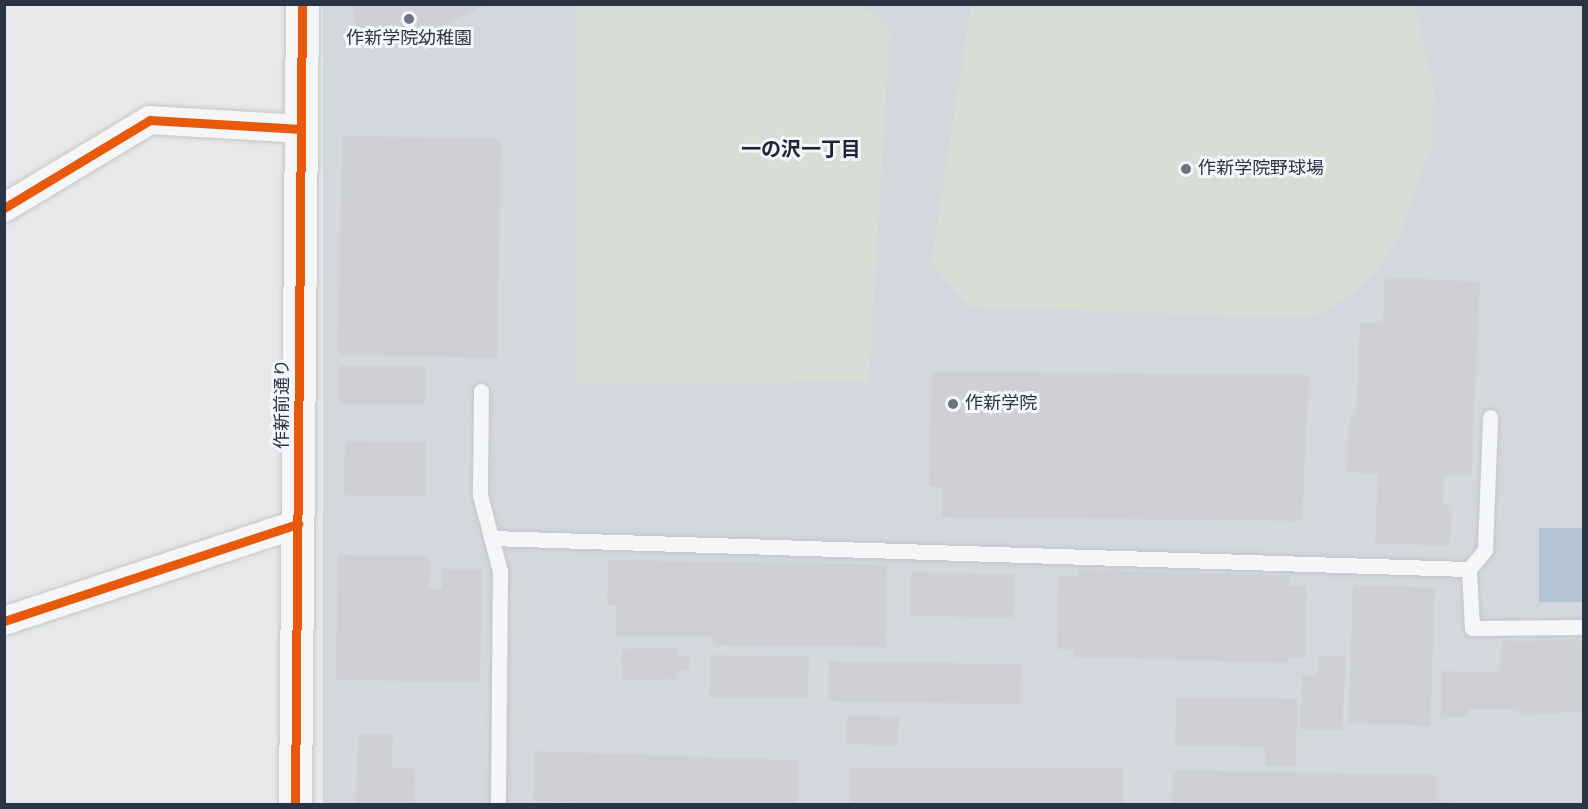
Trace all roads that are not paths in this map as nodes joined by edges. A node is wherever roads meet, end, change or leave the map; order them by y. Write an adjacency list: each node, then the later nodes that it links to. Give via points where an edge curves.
1 (302, 4): 2 (street, 作新前通り)
2 (301, 129): 3 (street, via 150,120); 6 (street, 作新前通り)
3 (4, 208)
4 (481, 391): 7 (lane, via 480,495)
5 (1490, 417): 8 (lane, via 1485,550)
6 (298, 524): 9 (street); 11 (street, 作新前通り)
7 (491, 538): 8 (lane); 12 (lane, via 500,571)
8 (1469, 569): 10 (lane, via 1472,628)
9 (4, 621)
10 (1584, 627)
11 (295, 804)
12 (498, 804)

